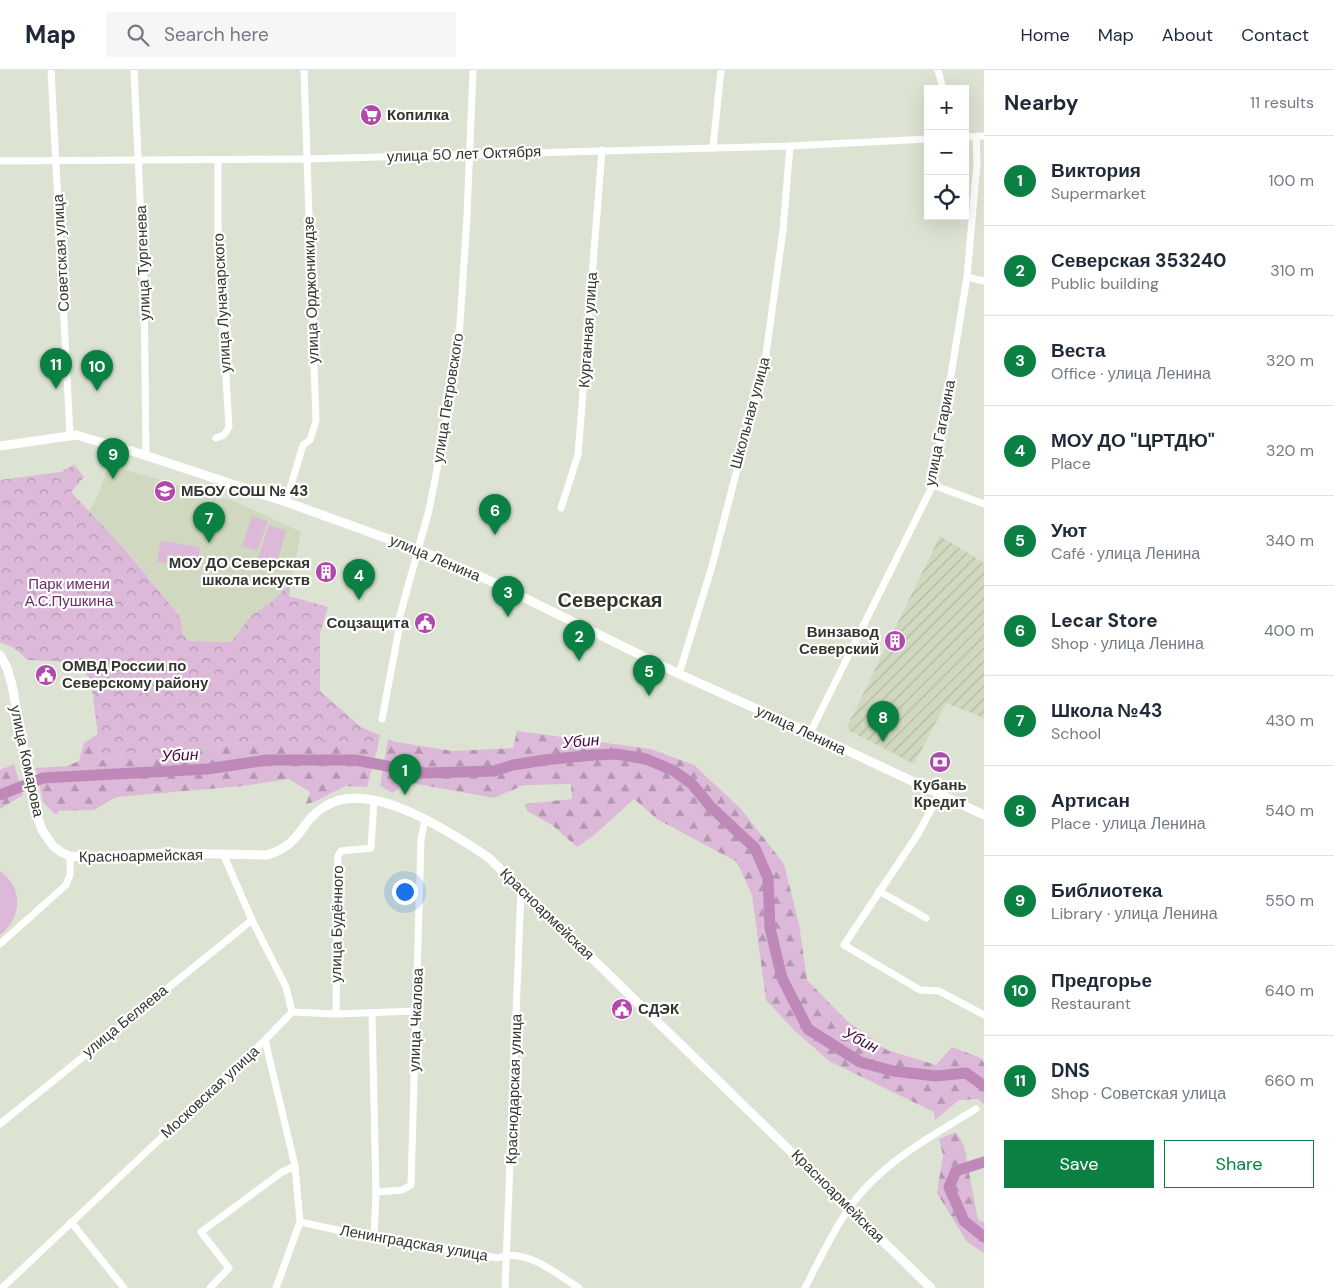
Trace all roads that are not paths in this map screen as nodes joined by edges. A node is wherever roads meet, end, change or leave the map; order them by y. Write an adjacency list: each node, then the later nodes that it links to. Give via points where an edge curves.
1 (51, 70): 20 (street, Советская улица)
2 (134, 70): 16 (street, улица Тургенева)
3 (304, 70): 17 (street, улица Орджоникидзе)
4 (473, 70): 15 (street, улица Петровского)
5 (721, 70): 13 (street)
6 (938, 70): 7 (street)
7 (942, 85)
8 (984, 136): 9 (street)
9 (976, 137): 10 (street); 21 (street, улица Гагарина, via 978,163)
10 (969, 138)
11 (924, 139): 12 (street, улица 50 лет Октября)
12 (790, 146): 13 (street, улица 50 лет Октября); 33 (street, Школьная улица, via 765,362 712,566)
13 (713, 147): 14 (street, улица 50 лет Октября)
14 (602, 150): 15 (street, улица 50 лет Октября); 30 (street, Курганная улица, via 578,455)
15 (470, 154): 17 (street, улица 50 лет Октября); 31 (street, улица Петровского, via 460,324 447,419)
16 (139, 160): 19 (street, улица 50 лет Октября); 20 (street, улица 50 лет Октября); 26 (street, улица Тургенева)
17 (306, 160): 19 (street, улица 50 лет Октября); 28 (street, улица Орджоникидзе, via 316,421 310,440 303,445)
18 (0, 161): 20 (street, улица 50 лет Октября)
19 (218, 161): 24 (street, улица Луначарского, via 218,248 229,426 224,435)
20 (56, 162): 23 (street, Советская улица)
21 (967, 277): 22 (street); 27 (street, улица Гагарина)
22 (984, 281)
23 (70, 435): 25 (street, улица Ленина); 26 (street, улица Ленина)
24 (216, 438)
25 (0, 446)
26 (146, 455): 28 (street, улица Ленина)
27 (933, 485): 29 (street); 35 (street, улица Гагарина)
28 (286, 502): 31 (street, улица Ленина)
29 (984, 504)
30 (561, 508)
31 (419, 550): 33 (street, улица Ленина, via 486,579); 34 (street, улица Петровского, via 398,619 399,629)
32 (0, 655): 40 (street, улица Комарова, via 12,685 30,792 42,830 53,846)
33 (679, 674): 35 (street, улица Ленина)
34 (382, 719)
35 (810, 733): 36 (street, улица Ленина)
36 (939, 795): 38 (street, улица Ленина); 43 (street, via 918,834)
37 (374, 801): 39 (street, Красноармейская); 41 (street, Красноармейская, via 340,799 325,806 282,851 267,855); 50 (street, улица Будённого, via 371,848 341,851 338,856)
38 (984, 815)
39 (424, 820): 42 (street, Красноармейская, via 488,857); 47 (street, улица Чкалова)
40 (70, 856): 41 (street, Красноармейская, via 167,853); 46 (street, via 70,875 66,885)
41 (224, 856): 45 (street)
42 (520, 890): 57 (street, Красноармейская); 61 (street, Краснодарская улица)
43 (879, 891): 44 (street); 51 (street, via 844,945 920,990 939,990)
44 (926, 918)
45 (252, 920): 48 (street, via 286,987); 54 (street, улица Беляева)
46 (0, 944)
47 (417, 1011): 49 (street); 56 (street, улица Чкалова, via 411,1185 402,1190)
48 (292, 1012): 50 (street); 52 (street, Московская улица)
49 (372, 1013): 50 (street); 56 (street)
50 (336, 1014)
51 (984, 1015)
52 (265, 1040): 55 (street); 58 (street, Московская улица)
53 (976, 1109): 57 (street, via 925,1140 876,1178)
54 (0, 1124)
55 (295, 1166): 59 (street); 64 (street, via 200,1232 229,1268)
56 (376, 1192): 60 (street)
57 (850, 1207): 68 (street); 69 (street, Красноармейская)
58 (71, 1222): 62 (street, Московская улица); 63 (street)
59 (300, 1222): 60 (street, Ленинградская улица); 65 (street)
60 (374, 1238): 61 (street, Ленинградская улица, via 497,1258)
61 (508, 1254): 66 (street, Краснодарская улица); 67 (street, Ленинградская улица, via 532,1259)
62 (2, 1288)
63 (124, 1288)
64 (210, 1288)
65 (276, 1288)
66 (505, 1288)
67 (580, 1288)
68 (805, 1288)
69 (932, 1288)

